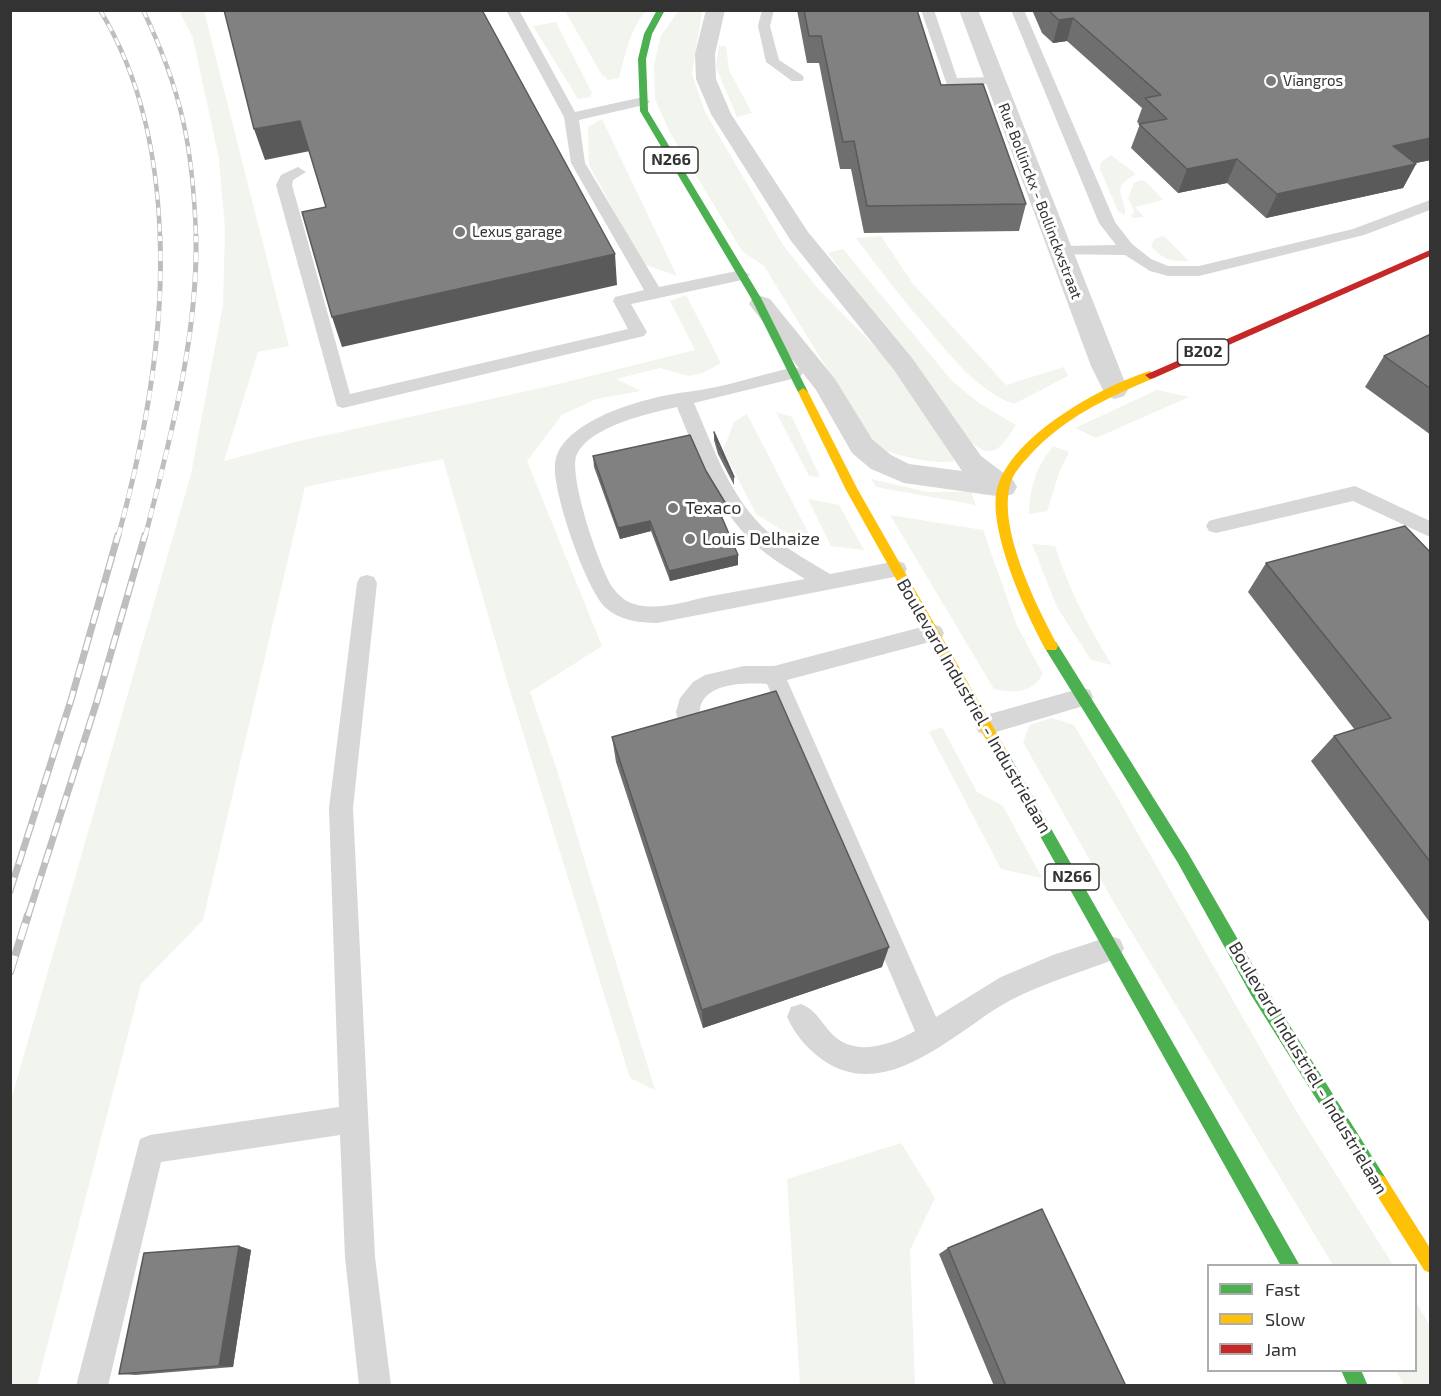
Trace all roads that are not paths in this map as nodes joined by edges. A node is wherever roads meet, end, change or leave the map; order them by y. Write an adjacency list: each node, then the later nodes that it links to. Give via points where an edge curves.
1 (512, 10): 11 (lane)
2 (661, 10): 10 (highway, Boulevard Industriel - Industrielaan / N266, via 641,51 639,77)
3 (716, 10): 22 (street, via 705,54 706,79 721,114 799,236 903,363 971,463)
4 (768, 10): 8 (lane, via 764,26 773,62)
5 (927, 10): 9 (lane, via 952,82)
6 (968, 10): 9 (street, Rue Bollinckx - Bollinckxstraat)
7 (1017, 10): 14 (lane, via 1107,223)
8 (797, 78)
9 (994, 81): 15 (street, Rue Bollinckx - Bollinckxstraat)
10 (643, 101): 11 (lane); 17 (highway, Boulevard Industriel - Industrielaan / N266, via 644,111 670,158)
11 (571, 117): 18 (lane, via 578,163)
12 (298, 172): 18 (lane, via 286,178 284,185 343,402 638,332 621,301)
13 (1431, 204): 14 (lane, via 1347,235 1199,271 1160,270)
14 (1128, 250): 15 (lane)
15 (1060, 251): 20 (street, Rue Bollinckx - Bollinckxstraat)
16 (1429, 256): 20 (highway, B202)
17 (749, 286): 18 (lane); 19 (highway, Boulevard Industriel - Industrielaan / N266); 22 (street, Boulevard Industriel - Industrielaan / N266, via 826,385 862,446 881,462 904,473)
18 (654, 293)
19 (794, 373): 21 (lane); 25 (highway, Boulevard Industriel - Industrielaan / N266, via 852,490)
20 (1115, 390): 22 (highway, B202, via 1074,410 1043,432 1010,471)
21 (683, 398): 27 (lane, via 718,479 740,515 763,540); 27 (lane, via 607,421 567,453 563,466 565,487 607,597 622,610 657,615)
22 (1003, 487): 30 (highway, Boulevard Industriel - Industrielaan, via 1006,537 1036,622)
23 (1216, 526): 24 (lane, via 1355,493)
24 (1431, 530)
25 (897, 569): 27 (lane); 28 (highway, Boulevard Industriel - Industrielaan / N266)
26 (367, 583): 36 (lane, via 341,808)
27 (828, 583)
28 (933, 633): 29 (lane); 31 (highway, Boulevard Industriel - Industrielaan / N266)
29 (774, 675): 32 (lane, via 739,674 696,691 688,701); 35 (lane)
30 (1082, 697): 31 (lane); 38 (highway, Boulevard Industriel - Industrielaan, via 1183,858 1257,989)
31 (986, 725): 33 (highway, Boulevard Industriel - Industrielaan / N266)
32 (690, 729)
33 (1112, 948): 35 (lane, via 1017,982); 37 (highway, Boulevard Industriel - Industrielaan / N266)
34 (801, 1017): 35 (lane, via 821,1043 838,1056 854,1061 872,1062 895,1056)
35 (931, 1036)
36 (354, 1119): 40 (lane, via 150,1149); 41 (lane, via 360,1257)
37 (1290, 1264)
38 (1431, 1264)
39 (1351, 1372): 42 (highway)
40 (92, 1386)
41 (375, 1386)
42 (1359, 1386)

